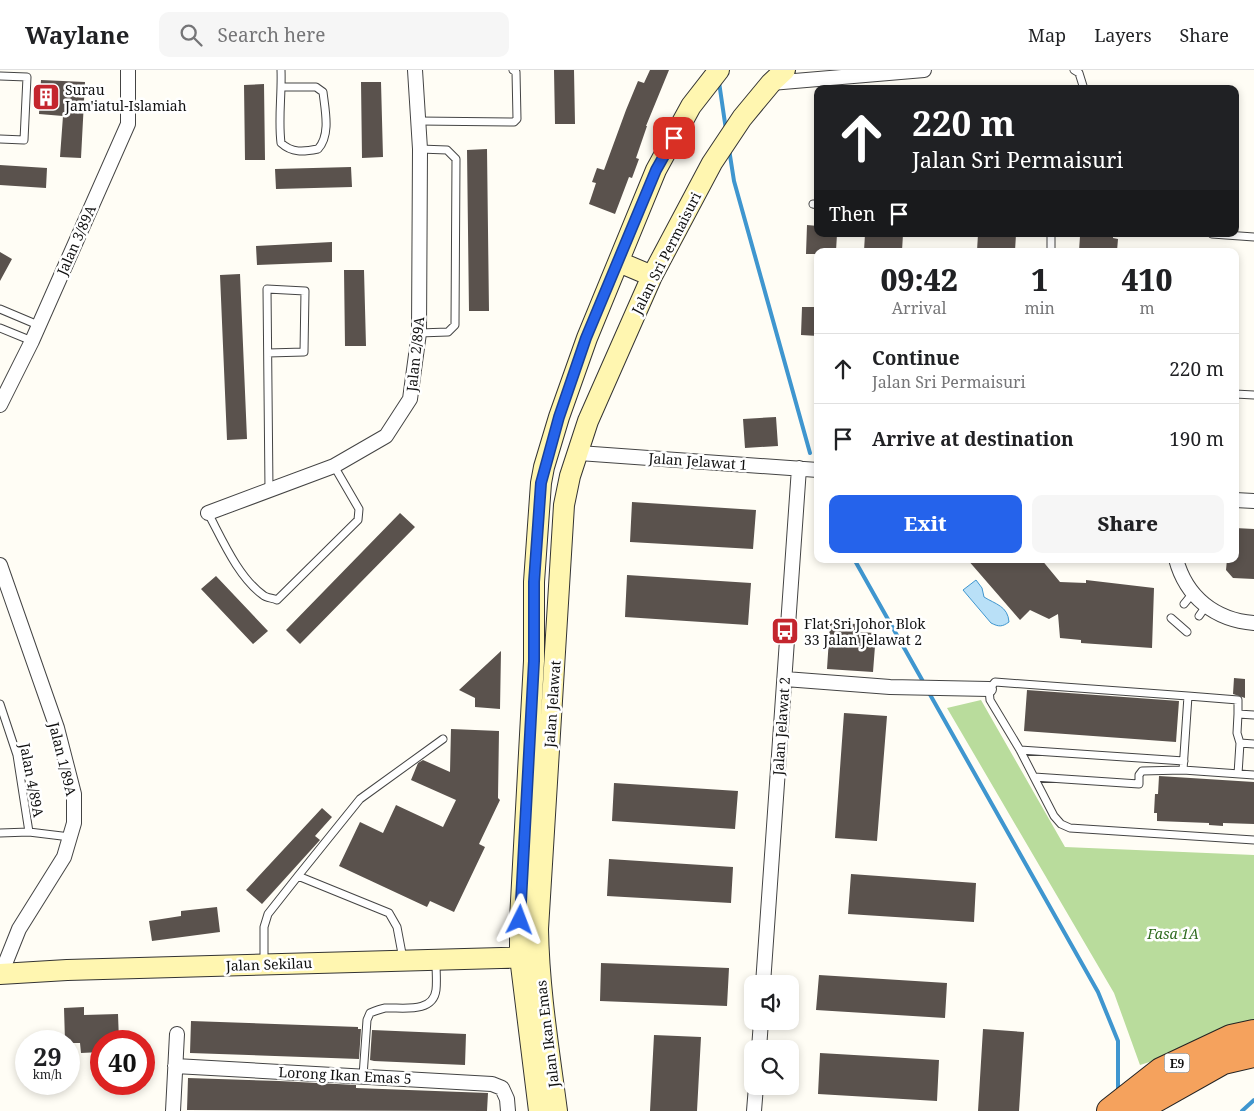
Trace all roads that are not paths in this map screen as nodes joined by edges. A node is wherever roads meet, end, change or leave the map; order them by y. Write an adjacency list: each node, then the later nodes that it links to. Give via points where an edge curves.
1 (128, 70): 20 (street, Jalan 3/89A, via 128,124)
2 (280, 70): 11 (lane)
3 (415, 70): 12 (street, Jalan 2/89A)
4 (513, 70): 12 (lane, via 516,72 517,119 514,122)
5 (718, 70): 17 (street, via 691,106 656,170)
6 (924, 70): 9 (street)
7 (1074, 70): 10 (lane, via 1079,73)
8 (0, 76): 13 (lane, via 27,77 24,140)
9 (778, 76): 18 (street, Jalan Sri Permaisuri, via 742,118 712,163)
10 (1083, 85)
11 (282, 87): 11 (lane, via 316,87 323,92 325,138 318,149 295,151 281,143 279,109)
12 (419, 121): 14 (street, Jalan 2/89A)
13 (0, 139)
14 (420, 148): 22 (street, Jalan 2/89A); 22 (lane, via 447,150 456,159 454,325 448,332)
15 (1239, 236): 16 (lane)
16 (1254, 237)
17 (619, 262): 18 (street); 28 (street, via 586,338)
18 (652, 276): 29 (street, Jalan Sri Permaisuri, via 588,421)
19 (0, 309): 20 (lane)
20 (38, 325): 23 (street, Jalan 3/89A)
21 (0, 328): 23 (lane)
22 (420, 333): 30 (street, Jalan 2/89A, via 410,399 386,436)
23 (32, 341): 27 (street, Jalan 3/89A)
24 (268, 353): 24 (lane, via 304,352 305,291 267,289); 34 (lane)
25 (1239, 394): 26 (lane)
26 (1254, 395)
27 (0, 405)
28 (559, 417): 29 (street, via 565,440); 33 (street)
29 (579, 453): 31 (street, Jalan Jelawat 1); 33 (street, via 562,457); 66 (street, Jalan Jelawat, via 564,505 538,929)
30 (334, 466): 34 (street, Jalan 2/89A); 37 (lane, via 359,509 358,520 278,600 264,596 246,579)
31 (799, 468): 32 (street, Jalan Jelawat 1); 46 (street, Jalan Jelawat 2)
32 (814, 470)
33 (541, 483): 66 (street, Jalan Jelawat, via 520,920)
34 (269, 490): 37 (street, Jalan 2/89A)
35 (1239, 500): 36 (street)
36 (1254, 501)
37 (208, 513)
38 (1177, 563): 40 (street)
39 (0, 565): 63 (street, Jalan 1/89A, via 57,728 74,794 74,823)
40 (1193, 593): 41 (lane); 43 (street, via 1203,611)
41 (1184, 604)
42 (1171, 618): 44 (lane)
43 (1248, 623): 45 (street)
44 (1187, 632)
45 (1254, 633)
46 (785, 679): 47 (street, via 890,687); 71 (street, Jalan Jelawat 2)
47 (989, 689): 48 (lane, via 995,682); 55 (lane, via 990,700)
48 (1188, 696): 50 (lane, via 1238,700); 56 (lane)
49 (0, 704): 61 (lane, Jalan 4/89A, via 17,755)
50 (1238, 714): 51 (lane); 53 (lane)
51 (1254, 715)
52 (443, 739): 65 (lane, via 360,799)
53 (1240, 743): 54 (lane); 58 (lane)
54 (1254, 744)
55 (1020, 750): 56 (lane); 60 (lane)
56 (1184, 761): 57 (lane)
57 (1183, 770): 58 (lane); 60 (lane, via 1142,771 1139,784)
58 (1238, 774): 59 (lane)
59 (1254, 775)
60 (1034, 777): 64 (lane, via 1054,816 1070,828)
61 (29, 832): 62 (lane, Jalan 4/89A); 63 (lane, Jalan 4/89A)
62 (0, 833)
63 (70, 837): 70 (street, Jalan 1/89A, via 64,857 19,929)
64 (1254, 840)
65 (298, 876): 67 (lane, via 389,913 397,927); 69 (lane, via 268,914 264,927)
66 (529, 957): 68 (street, Jalan Sekilau); 80 (street, Jalan Ikan Emas); 81 (street, Jalan Ikan Emas, via 543,1011)
67 (403, 960): 68 (street, Jalan Sekilau); 69 (street, Jalan Sekilau)
68 (436, 960): 76 (lane, via 434,998 417,1008 384,1008 370,1012)
69 (264, 965): 70 (street, Jalan Sekilau)
70 (1, 974)
71 (764, 975)
72 (1254, 1033): 83 (highway, E9, via 1231,1038 1161,1071)
73 (177, 1034): 75 (street)
74 (1254, 1054): 84 (highway, E9, via 1223,1061 1152,1101)
75 (175, 1066): 76 (street, Lorong Ikan Emas 5); 79 (street)
76 (363, 1076): 78 (street, Lorong Ikan Emas 5, via 492,1084 502,1088)
77 (755, 1095): 82 (street)
78 (507, 1105)
79 (173, 1111)
80 (539, 1111)
81 (557, 1111)
82 (754, 1111)
83 (1110, 1111)
84 (1141, 1111)

